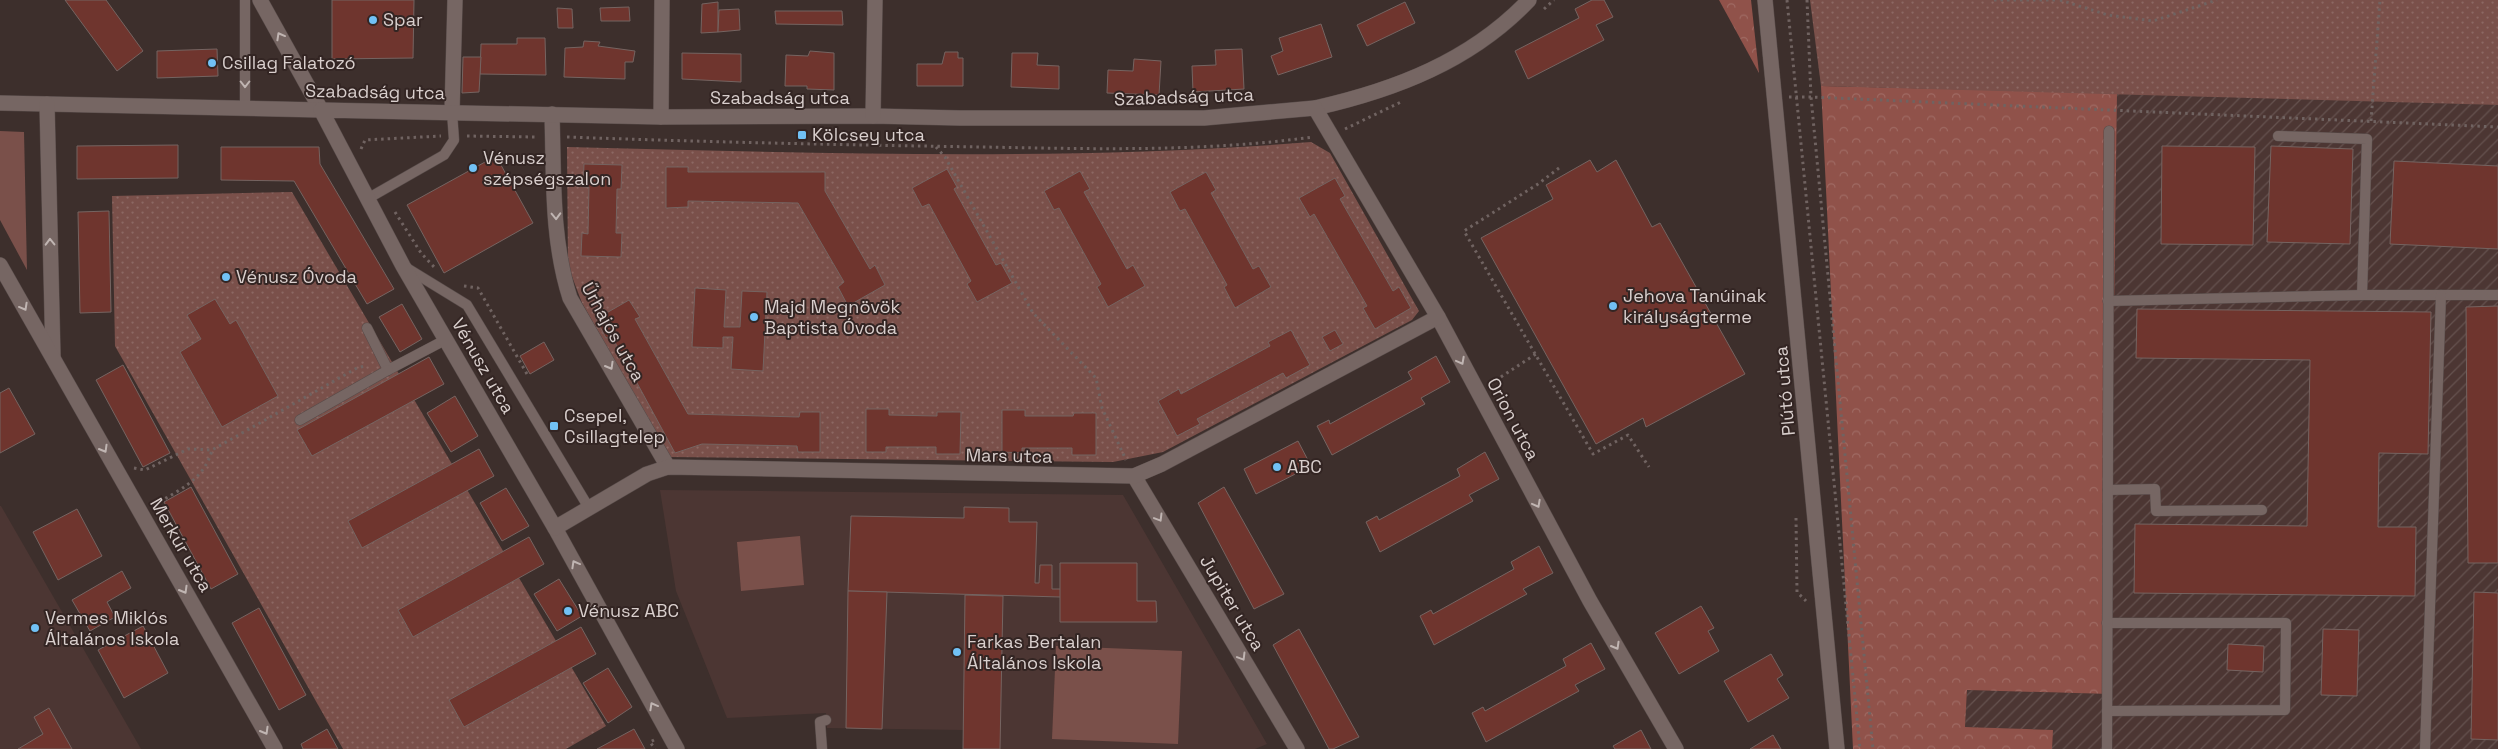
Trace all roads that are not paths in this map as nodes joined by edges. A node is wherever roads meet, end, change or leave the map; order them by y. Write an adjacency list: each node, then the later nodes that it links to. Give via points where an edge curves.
1 (245, 0): 10 (lane, one-way to 10)
2 (260, 0): 12 (street, Vénusz utca, one-way to 2)
3 (455, 0): 13 (street)
4 (662, 0): 16 (street)
5 (875, 0): 15 (street)
6 (1529, 0): 11 (street, Szabadság utca, via 1492,34 1429,73 1359,98)
7 (1764, 0): 46 (street, Plútó utca)
8 (0, 103): 9 (street, Szabadság utca)
9 (47, 104): 10 (street, Szabadság utca); 29 (street, Merkúr utca, one-way to 9)
10 (245, 108): 12 (street, Szabadság utca)
11 (1315, 108): 15 (street, Szabadság utca, via 1204,118); 26 (street, Orion utca)
12 (321, 110): 13 (street, Szabadság utca); 19 (street, Vénusz utca)
13 (452, 112): 14 (street, Szabadság utca); 19 (lane, via 454,140 444,155)
14 (552, 114): 16 (street, Szabadság utca); 32 (street, Űrhajós utca, one-way to 32, via 557,240 570,298)
15 (873, 116): 16 (street, Szabadság utca)
16 (661, 117)
17 (2109, 131): 25 (lane)
18 (2278, 136): 22 (lane, via 2367,139)
19 (368, 199): 21 (street, Vénusz utca)
20 (0, 265): 29 (street, Merkúr utca, one-way to 29)
21 (403, 266): 28 (street, Vénusz utca); 35 (lane, via 467,305)
22 (2362, 295): 23 (lane); 25 (lane)
23 (2442, 295): 24 (lane); 48 (lane)
24 (2498, 295)
25 (2108, 301): 34 (lane)
26 (1438, 318): 33 (street, Mars utca); 45 (street, Orion utca, one-way to 45, via 1590,601)
27 (367, 328): 30 (lane)
28 (445, 340): 30 (lane); 37 (street, Vénusz utca)
29 (53, 360): 41 (street, Merkúr utca, one-way to 41)
30 (386, 366): 31 (lane)
31 (300, 420)
32 (668, 467): 33 (street, Mars utca); 35 (street, Mars utca, via 647,474)
33 (1134, 476): 44 (street, Jupiter utca, one-way to 44)
34 (2108, 490): 36 (lane, via 2155,490 2156,511); 38 (lane)
35 (589, 508): 37 (street, Mars utca)
36 (2262, 510)
37 (555, 528): 42 (street, Vénusz utca, one-way to 37)
38 (2107, 623): 39 (lane); 39 (lane, via 2286,623 2285,710)
39 (2107, 711): 47 (lane)
40 (826, 720): 43 (lane, via 820,722)
41 (275, 749)
42 (677, 749)
43 (822, 749)
44 (1297, 749)
45 (1676, 749)
46 (1837, 749)
47 (2107, 749)
48 (2425, 749)

